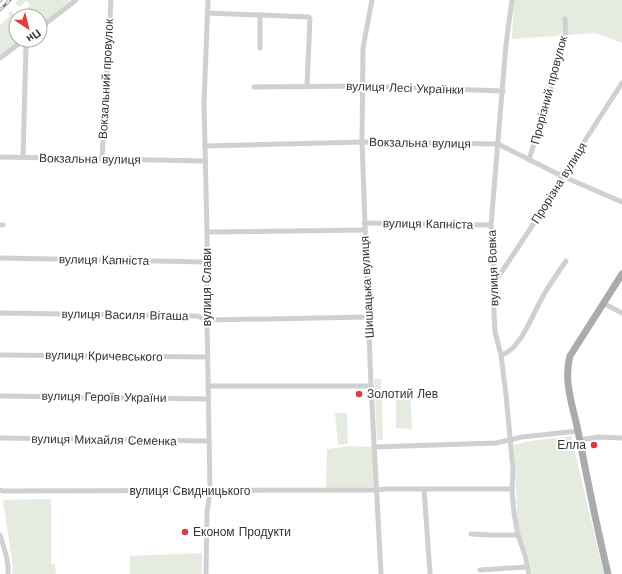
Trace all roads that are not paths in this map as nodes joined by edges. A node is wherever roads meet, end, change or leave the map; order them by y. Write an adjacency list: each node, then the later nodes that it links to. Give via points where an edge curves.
1 (76, 0): 9 (street)
2 (111, 0): 24 (street, Вокзальний провулок)
3 (208, 0): 6 (street, вулиця Слави)
4 (372, 0): 16 (street, Шишацька вулиця, via 363,48)
5 (512, 0): 18 (street, вулиця Вовка)
6 (207, 13): 7 (street); 21 (street, вулиця Слави)
7 (260, 14): 12 (street); 15 (street, via 310,18)
8 (565, 19): 25 (street, Прорізний провулок, via 566,38)
9 (48, 22)
10 (13, 48): 13 (street)
11 (26, 48): 23 (street, Вокзальна вулиця)
12 (260, 48)
13 (0, 58)
14 (622, 83): 27 (street, Прорізна вулиця)
15 (308, 86): 16 (street, вулиця Лесі Українки); 17 (street, вулиця Лесі Українки)
16 (362, 86): 18 (street, вулиця Лесі Українки); 19 (street, Шишацька вулиця)
17 (254, 87)
18 (503, 91): 20 (street, вулиця Вовка)
19 (362, 142): 20 (street, Вокзальна вулиця); 21 (street, Вокзальна вулиця); 29 (street, Шишацька вулиця)
20 (498, 144): 25 (street, Вокзальна вулиця); 30 (street, вулиця Вовка)
21 (205, 146): 26 (street, вулиця Слави)
22 (0, 157): 23 (street, Вокзальна вулиця)
23 (23, 157): 24 (street, Вокзальна вулиця)
24 (102, 159): 26 (street, Вокзальна вулиця)
25 (530, 160): 27 (street, Вокзальна вулиця)
26 (206, 161): 32 (street, вулиця Слави)
27 (562, 176): 28 (street, Вокзальна вулиця); 37 (street, Прорізна вулиця)
28 (622, 202)
29 (364, 223): 30 (street, вулиця Капніста); 31 (street, Шишацька вулиця)
30 (491, 225): 37 (street, вулиця Вовка)
31 (364, 230): 32 (street); 41 (street, Шишацька вулиця)
32 (207, 232): 35 (street, вулиця Слави)
33 (0, 258): 35 (street, вулиця Капніста)
34 (566, 261): 44 (street, via 522,336 508,352)
35 (207, 262): 42 (street, вулиця Слави)
36 (622, 274): 38 (main road)
37 (495, 282): 44 (street, вулиця Вовка, via 495,332)
38 (603, 303): 40 (street); 50 (main road, via 568,362 568,379)
39 (0, 313): 42 (street, вулиця Василя Віташа, via 197,316)
40 (622, 313)
41 (369, 317): 42 (street, вулиця Василя Віташа); 47 (street, Шишацька вулиця)
42 (207, 320): 45 (street, вулиця Слави)
43 (0, 355): 45 (street, вулиця Кричевського)
44 (501, 355): 53 (street, вулиця Вовка)
45 (208, 357): 46 (street, вулиця Слави)
46 (208, 386): 47 (street); 49 (street, вулиця Слави)
47 (371, 386): 56 (street, Шишацька вулиця)
48 (0, 396): 49 (street, вулиця Героїв України)
49 (208, 399): 55 (street, вулиця Слави)
50 (578, 431): 53 (street); 54 (main road)
51 (0, 438): 55 (street, вулиця Михайля Семенка)
52 (622, 438): 54 (street)
53 (510, 440): 56 (street, via 496,443); 58 (street, вулиця Вовка)
54 (580, 440): 72 (main road)
55 (209, 441): 60 (street, вулиця Слави)
56 (374, 447): 61 (street, Шишацька вулиця)
57 (424, 489): 58 (street, вулиця Свидницького); 61 (street, вулиця Свидницького); 70 (street)
58 (512, 489): 63 (street, вулиця Вовка)
59 (0, 490): 60 (street, вулиця Свидницького)
60 (210, 490): 61 (street, вулиця Свидницького); 68 (street, вулиця Слави)
61 (378, 490): 69 (street, Шишацька вулиця)
62 (471, 534): 63 (street)
63 (518, 535): 65 (street, вулиця Вовка)
64 (0, 536): 67 (street, via 7,557)
65 (527, 567): 66 (street); 71 (street, вулиця Вовка)
66 (480, 570)
67 (8, 574)
68 (206, 574)
69 (381, 574)
70 (430, 574)
71 (528, 574)
72 (608, 574)

